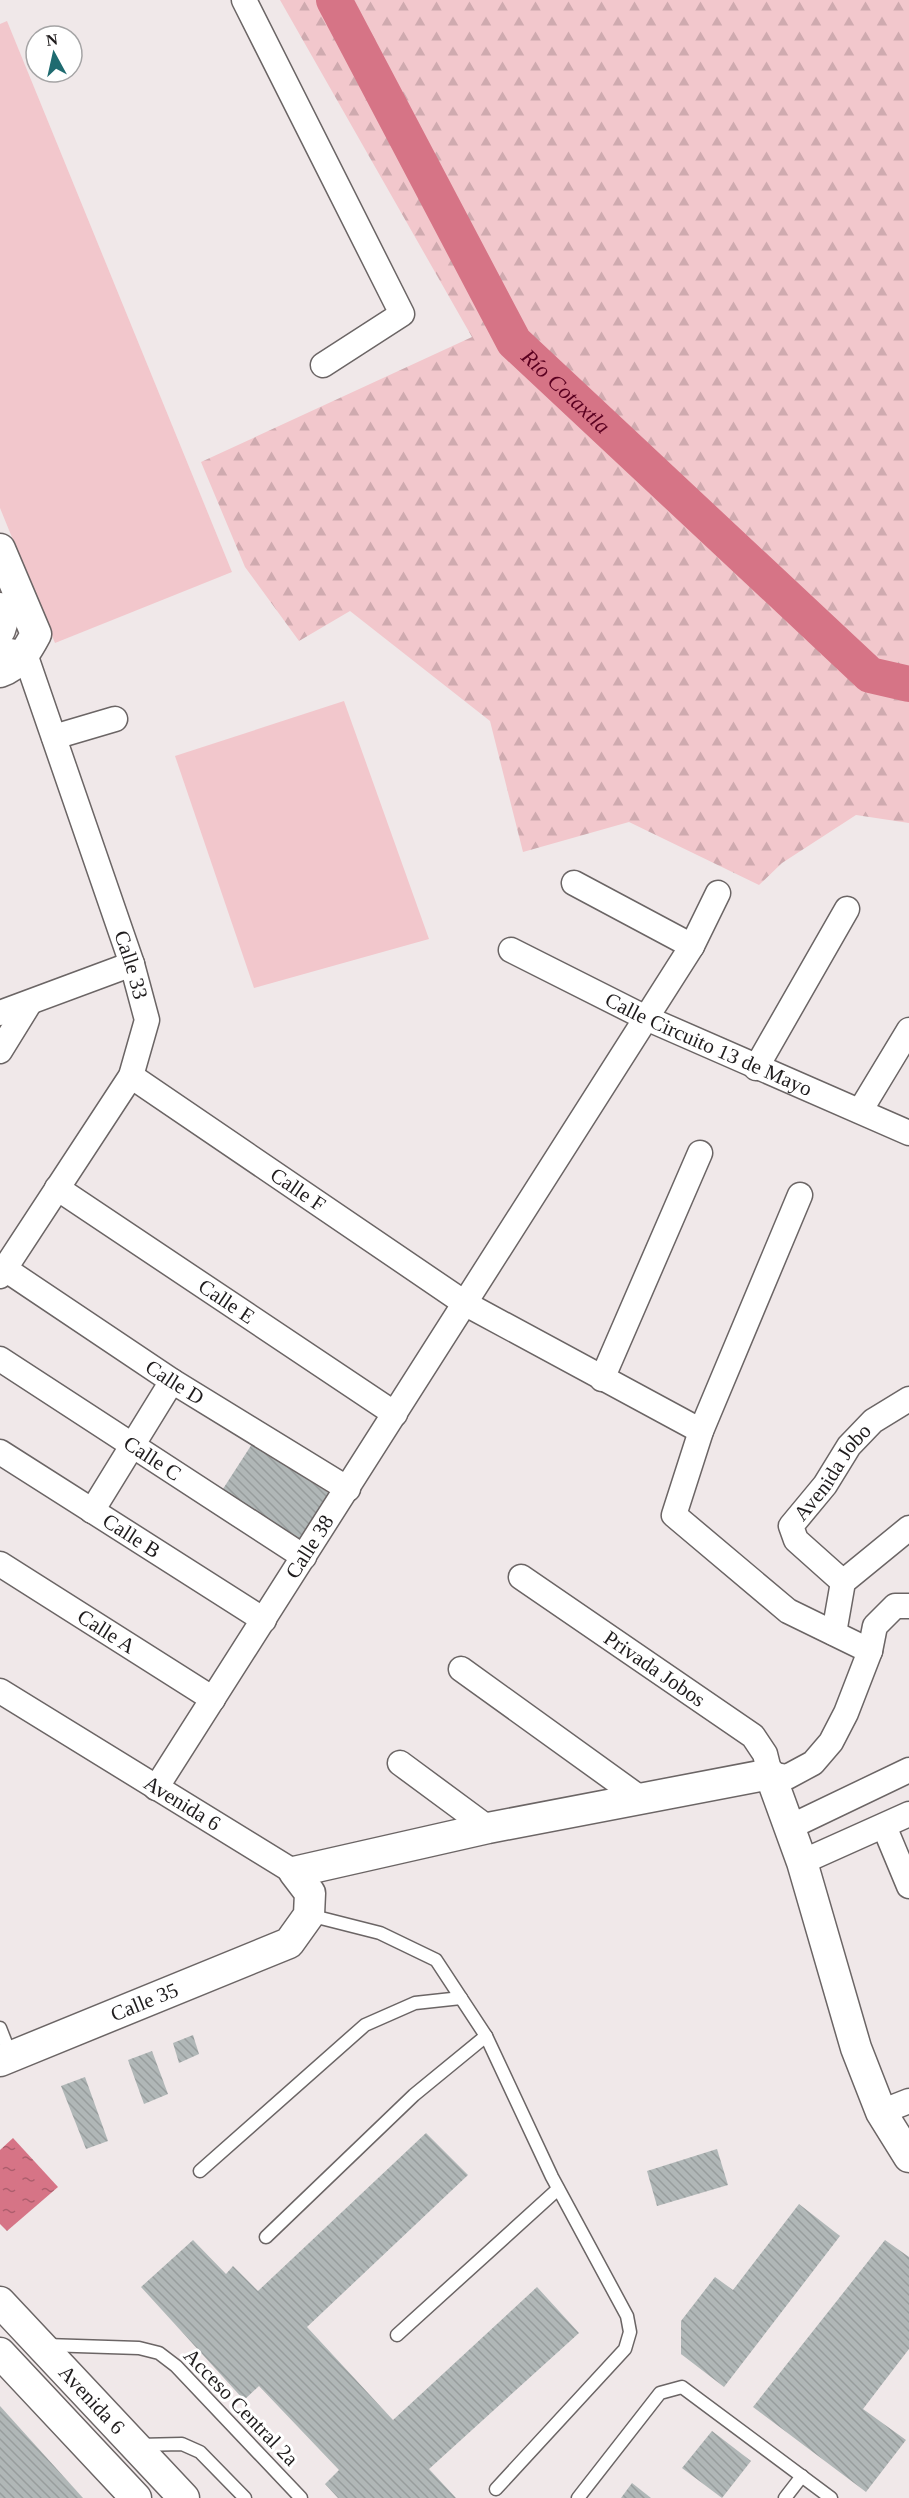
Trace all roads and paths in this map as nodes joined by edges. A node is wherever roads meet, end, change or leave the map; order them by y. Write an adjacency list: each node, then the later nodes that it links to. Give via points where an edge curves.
1 (244, 0): 2 (street, via 402,314)
2 (323, 365)
3 (0, 549): 6 (street, via 36,634)
4 (0, 608): 5 (street, via 4,617)
5 (0, 630)
6 (13, 651): 7 (street, via 10,668); 9 (street, Calle 33)
7 (0, 672)
8 (115, 719): 9 (street)
9 (54, 737): 15 (street, Calle 33)
10 (574, 884): 13 (street)
11 (718, 893): 13 (street, Calle 38)
12 (847, 909): 21 (street)
13 (692, 946): 18 (street, Calle 38)
14 (511, 950): 18 (street, Calle Circuito 13 de Mayo)
15 (132, 964): 16 (street); 22 (street, Calle 33, via 147,1020)
16 (29, 1004): 17 (street); 20 (street)
17 (0, 1013)
18 (646, 1018): 21 (street, Calle Circuito 13 de Mayo); 29 (street, Calle 38)
19 (909, 1030): 23 (street)
20 (0, 1051)
21 (756, 1068): 23 (street, Calle Circuito 13 de Mayo)
22 (131, 1076): 26 (street, Calle 33); 29 (street, Calle F)
23 (860, 1111): 24 (street, Calle Circuito 13 de Mayo)
24 (909, 1133)
25 (700, 1153): 31 (street)
26 (57, 1188): 28 (street, Calle 33); 34 (street, Calle E)
27 (800, 1195): 35 (street)
28 (2, 1272): 32 (street, Calle D)
29 (466, 1304): 31 (street, Calle F); 34 (street, Calle 38)
30 (0, 1359): 36 (street, Calle C)
31 (602, 1379): 35 (street, Calle F)
32 (172, 1381): 36 (street); 38 (street, Calle D)
33 (909, 1399): 44 (street, Avenida Jobo, via 873,1421 849,1446 825,1485 790,1526 796,1540)
34 (395, 1414): 38 (street, Calle 38)
35 (701, 1431): 47 (street, via 674,1515 788,1611)
36 (132, 1446): 39 (street); 41 (street, Calle C)
37 (0, 1452): 39 (street, Calle B)
38 (348, 1489): 41 (street, Calle 38)
39 (93, 1511): 46 (street, Calle B)
40 (909, 1528): 44 (street)
41 (304, 1557): 46 (street, Calle 38)
42 (0, 1564): 51 (street, Calle A)
43 (522, 1577): 54 (street, Privada Jobos, via 744,1729 760,1743)
44 (843, 1581): 47 (street)
45 (909, 1606): 48 (street, via 895,1606 875,1626)
46 (264, 1620): 51 (street, Calle 38)
47 (834, 1634): 48 (street)
48 (870, 1651): 54 (street, via 831,1742 813,1762 787,1777)
49 (461, 1669): 56 (street)
50 (0, 1691): 55 (street, Avenida 6)
51 (213, 1699): 55 (street, Calle 38)
52 (400, 1763): 60 (street)
53 (909, 1770): 59 (street)
54 (771, 1774): 56 (street); 59 (street)
55 (156, 1788): 62 (street, Avenida 6)
56 (640, 1798): 60 (street)
57 (909, 1814): 58 (street)
58 (884, 1826): 61 (street); 63 (street)
59 (790, 1827): 61 (street)
60 (488, 1828): 62 (street)
61 (802, 1862): 70 (street, via 855,2048)
62 (294, 1872): 64 (street, Avenida 6, via 310,1893)
63 (909, 1886)
64 (309, 1915): 65 (lane, via 380,1934 436,1960); 68 (street, Calle 35, via 289,1943)
65 (461, 1998): 67 (lane); 72 (lane, via 415,2003 364,2025)
66 (0, 2028): 68 (lane)
67 (486, 2036): 73 (lane); 74 (lane, via 414,2095)
68 (6, 2059)
69 (909, 2101): 70 (street)
70 (881, 2112): 71 (street)
71 (909, 2157)
72 (200, 2171)
73 (558, 2189): 76 (lane); 81 (lane, via 627,2316 630,2332 625,2349)
74 (266, 2238)
75 (0, 2302): 77 (street, Avenida 6)
76 (397, 2335)
77 (40, 2344): 79 (street, Avenida 6); 85 (lane, Acceso Central 2a, via 139,2348 159,2353 176,2366)
78 (0, 2353): 82 (street, Avenida 6)
79 (134, 2445): 83 (street, Avenida 6); 84 (lane, via 182,2444 200,2452)
80 (801, 2476): 86 (lane, via 682,2387 660,2393); 87 (lane); 88 (lane)
81 (496, 2489)
82 (136, 2498)
83 (184, 2498)
84 (245, 2498)
85 (301, 2498)
86 (578, 2498)
87 (785, 2498)
88 (831, 2498)

